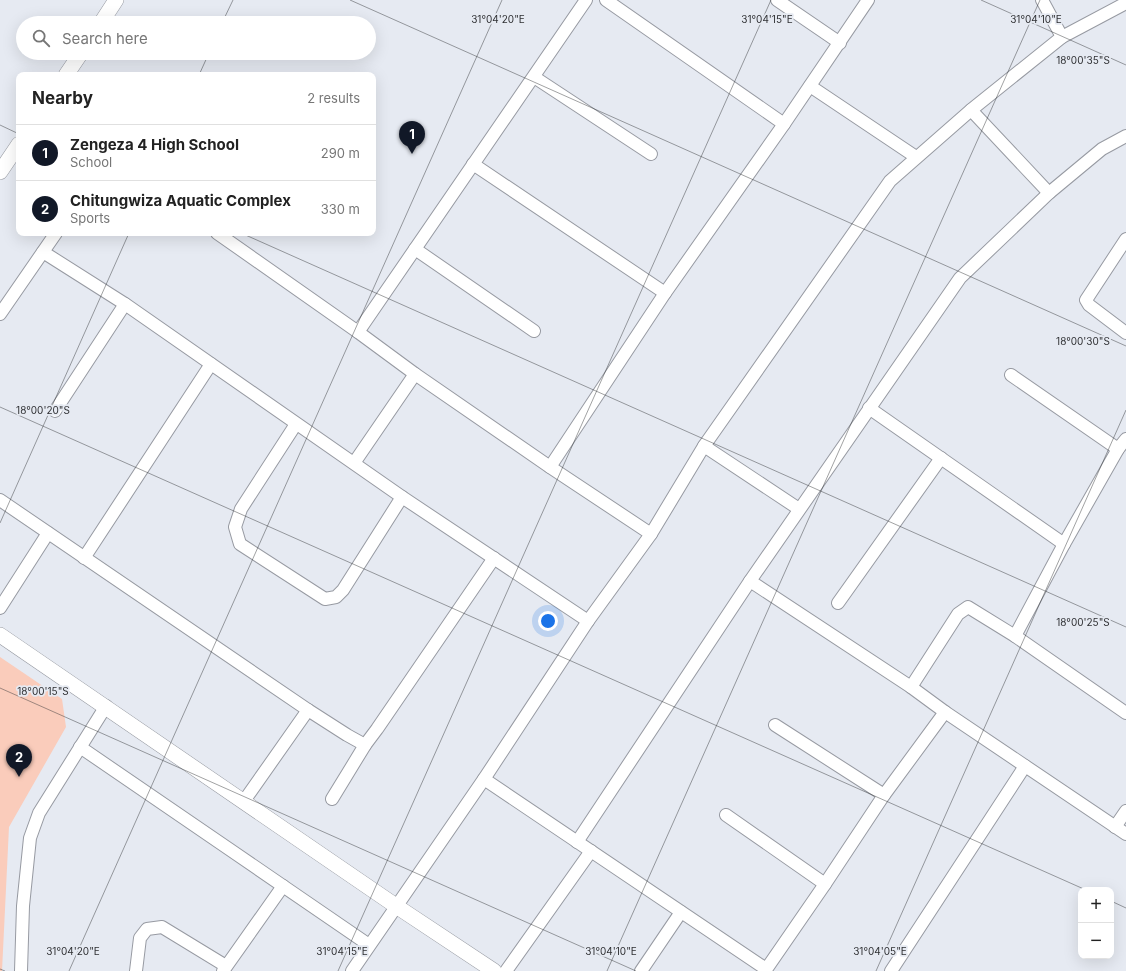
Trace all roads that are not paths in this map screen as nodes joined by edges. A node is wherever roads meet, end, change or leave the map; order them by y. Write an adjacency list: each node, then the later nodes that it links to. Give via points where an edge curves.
1 (116, 0): 8 (street)
2 (586, 0): 13 (street)
3 (606, 0): 16 (street)
4 (777, 0): 10 (street)
5 (868, 0): 10 (street)
6 (1042, 0): 9 (street)
7 (1126, 3): 9 (street)
8 (106, 16)
9 (1062, 37): 15 (street)
10 (840, 43): 14 (street)
11 (76, 60): 12 (street)
12 (68, 72)
13 (534, 77): 19 (street); 21 (street)
14 (810, 86): 16 (street); 20 (street)
15 (971, 110): 20 (street); 23 (street)
16 (784, 124): 29 (street)
17 (1126, 136): 23 (street, via 1102,149)
18 (16, 148): 22 (street)
19 (651, 154)
20 (916, 158): 42 (street, via 890,181)
21 (473, 164): 27 (street); 29 (street)
22 (0, 172)
23 (1049, 193): 38 (street, via 960,278)
24 (54, 236): 28 (street)
25 (221, 236): 33 (street)
26 (1126, 239): 34 (street, via 1086,300)
27 (415, 249): 32 (street); 33 (street)
28 (43, 252): 30 (street); 31 (street)
29 (665, 293): 46 (street)
30 (125, 304): 35 (street); 39 (street)
31 (0, 314)
32 (534, 331)
33 (358, 332): 36 (street)
34 (1126, 333)
35 (211, 364): 40 (street); 53 (street)
36 (415, 374): 45 (street); 46 (street)
37 (1011, 376): 43 (street)
38 (869, 408): 44 (street); 49 (street)
39 (55, 411)
40 (296, 424): 45 (street); 47 (street, via 241,509 235,527 240,544 325,599 336,597)
41 (1126, 439): 43 (street)
42 (704, 446): 49 (street); 51 (street)
43 (1118, 450): 52 (street)
44 (941, 458): 52 (street); 56 (street)
45 (354, 463): 47 (street)
46 (550, 468): 51 (street)
47 (402, 497): 54 (street)
48 (0, 500): 50 (street)
49 (799, 509): 55 (street)
50 (48, 533): 53 (street); 57 (street)
51 (651, 534): 58 (street)
52 (1064, 544): 60 (street)
53 (84, 558): 63 (street)
54 (494, 558): 58 (street); 67 (street)
55 (750, 580): 61 (street); 78 (street)
56 (838, 603)
57 (0, 608)
58 (588, 621): 70 (street)
59 (0, 635): 62 (street)
60 (1015, 636): 61 (street, via 968,607 958,614); 65 (street)
61 (911, 687): 64 (street)
62 (106, 706): 68 (street); 73 (street)
63 (308, 710): 67 (street); 73 (street)
64 (945, 712): 69 (street); 71 (street)
65 (1126, 712)
66 (775, 725): 71 (street)
67 (365, 745): 72 (street)
68 (80, 747): 81 (street); 87 (street, via 40,813 30,838 23,906)
69 (1025, 766): 76 (street); 93 (street)
70 (484, 779): 78 (street); 82 (street)
71 (884, 795): 80 (street)
72 (332, 799)
73 (244, 801): 82 (street)
74 (1126, 811): 76 (street)
75 (726, 815): 80 (street)
76 (1115, 827): 77 (street)
77 (1126, 834)
78 (577, 842): 79 (street)
79 (592, 851): 83 (street); 91 (street)
80 (825, 884): 86 (street)
81 (283, 886): 84 (street); 85 (street)
82 (396, 906): 84 (street); 90 (street)
83 (681, 912): 86 (street); 92 (street)
84 (369, 946): 89 (street)
85 (225, 969): 88 (street, via 162,927 147,929 140,938)
86 (765, 970)
87 (21, 971)
88 (136, 971)
89 (352, 971)
90 (494, 971)
91 (506, 971)
92 (641, 971)
93 (891, 971)

